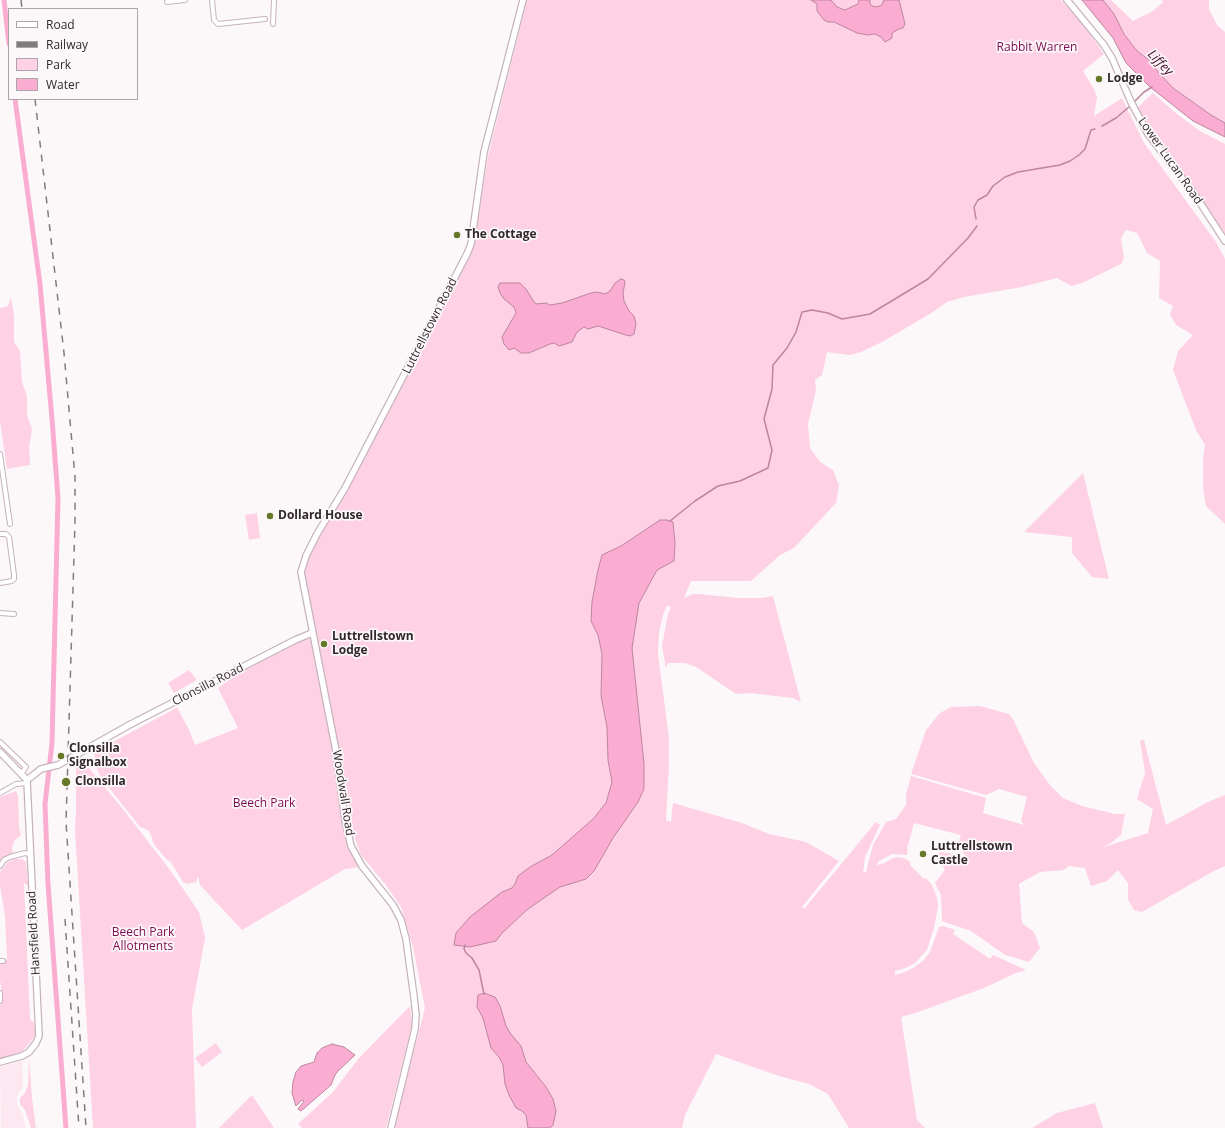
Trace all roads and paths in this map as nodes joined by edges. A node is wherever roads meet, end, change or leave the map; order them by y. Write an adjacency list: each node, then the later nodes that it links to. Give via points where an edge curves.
1 (185, 0): 6 (street)
2 (212, 0): 7 (street, via 214,20 218,24)
3 (274, 0): 8 (street)
4 (523, 0): 16 (street, Luttrellstown Road, via 484,152 468,254 302,566 302,581)
5 (1067, 0): 9 (street, Lower Lucan Road, via 1104,45 1148,134 1195,195)
6 (167, 2)
7 (265, 19)
8 (273, 24)
9 (1225, 241)
10 (0, 454): 11 (street)
11 (10, 524)
12 (0, 534): 13 (street, via 9,537 14,579 12,582)
13 (0, 583)
14 (0, 613): 15 (street)
15 (14, 614)
16 (312, 633): 22 (street, Clonsilla Road, via 54,767 41,769); 29 (street, Woodwall Road, via 336,751 351,846 362,866 394,905 406,939 416,1015 415,1029)
17 (0, 742): 19 (street)
18 (0, 752): 20 (street)
19 (10, 752): 20 (street); 21 (street, via 26,767)
20 (5, 757): 21 (street)
21 (21, 774): 22 (street)
22 (27, 781): 23 (street); 24 (street, Hansfield Road)
23 (0, 793)
24 (29, 854): 25 (street, via 10,857); 28 (street, Hansfield Road, via 39,1036 29,1052)
25 (0, 866)
26 (0, 994): 27 (street)
27 (0, 1002)
28 (0, 1062)
29 (391, 1128)

